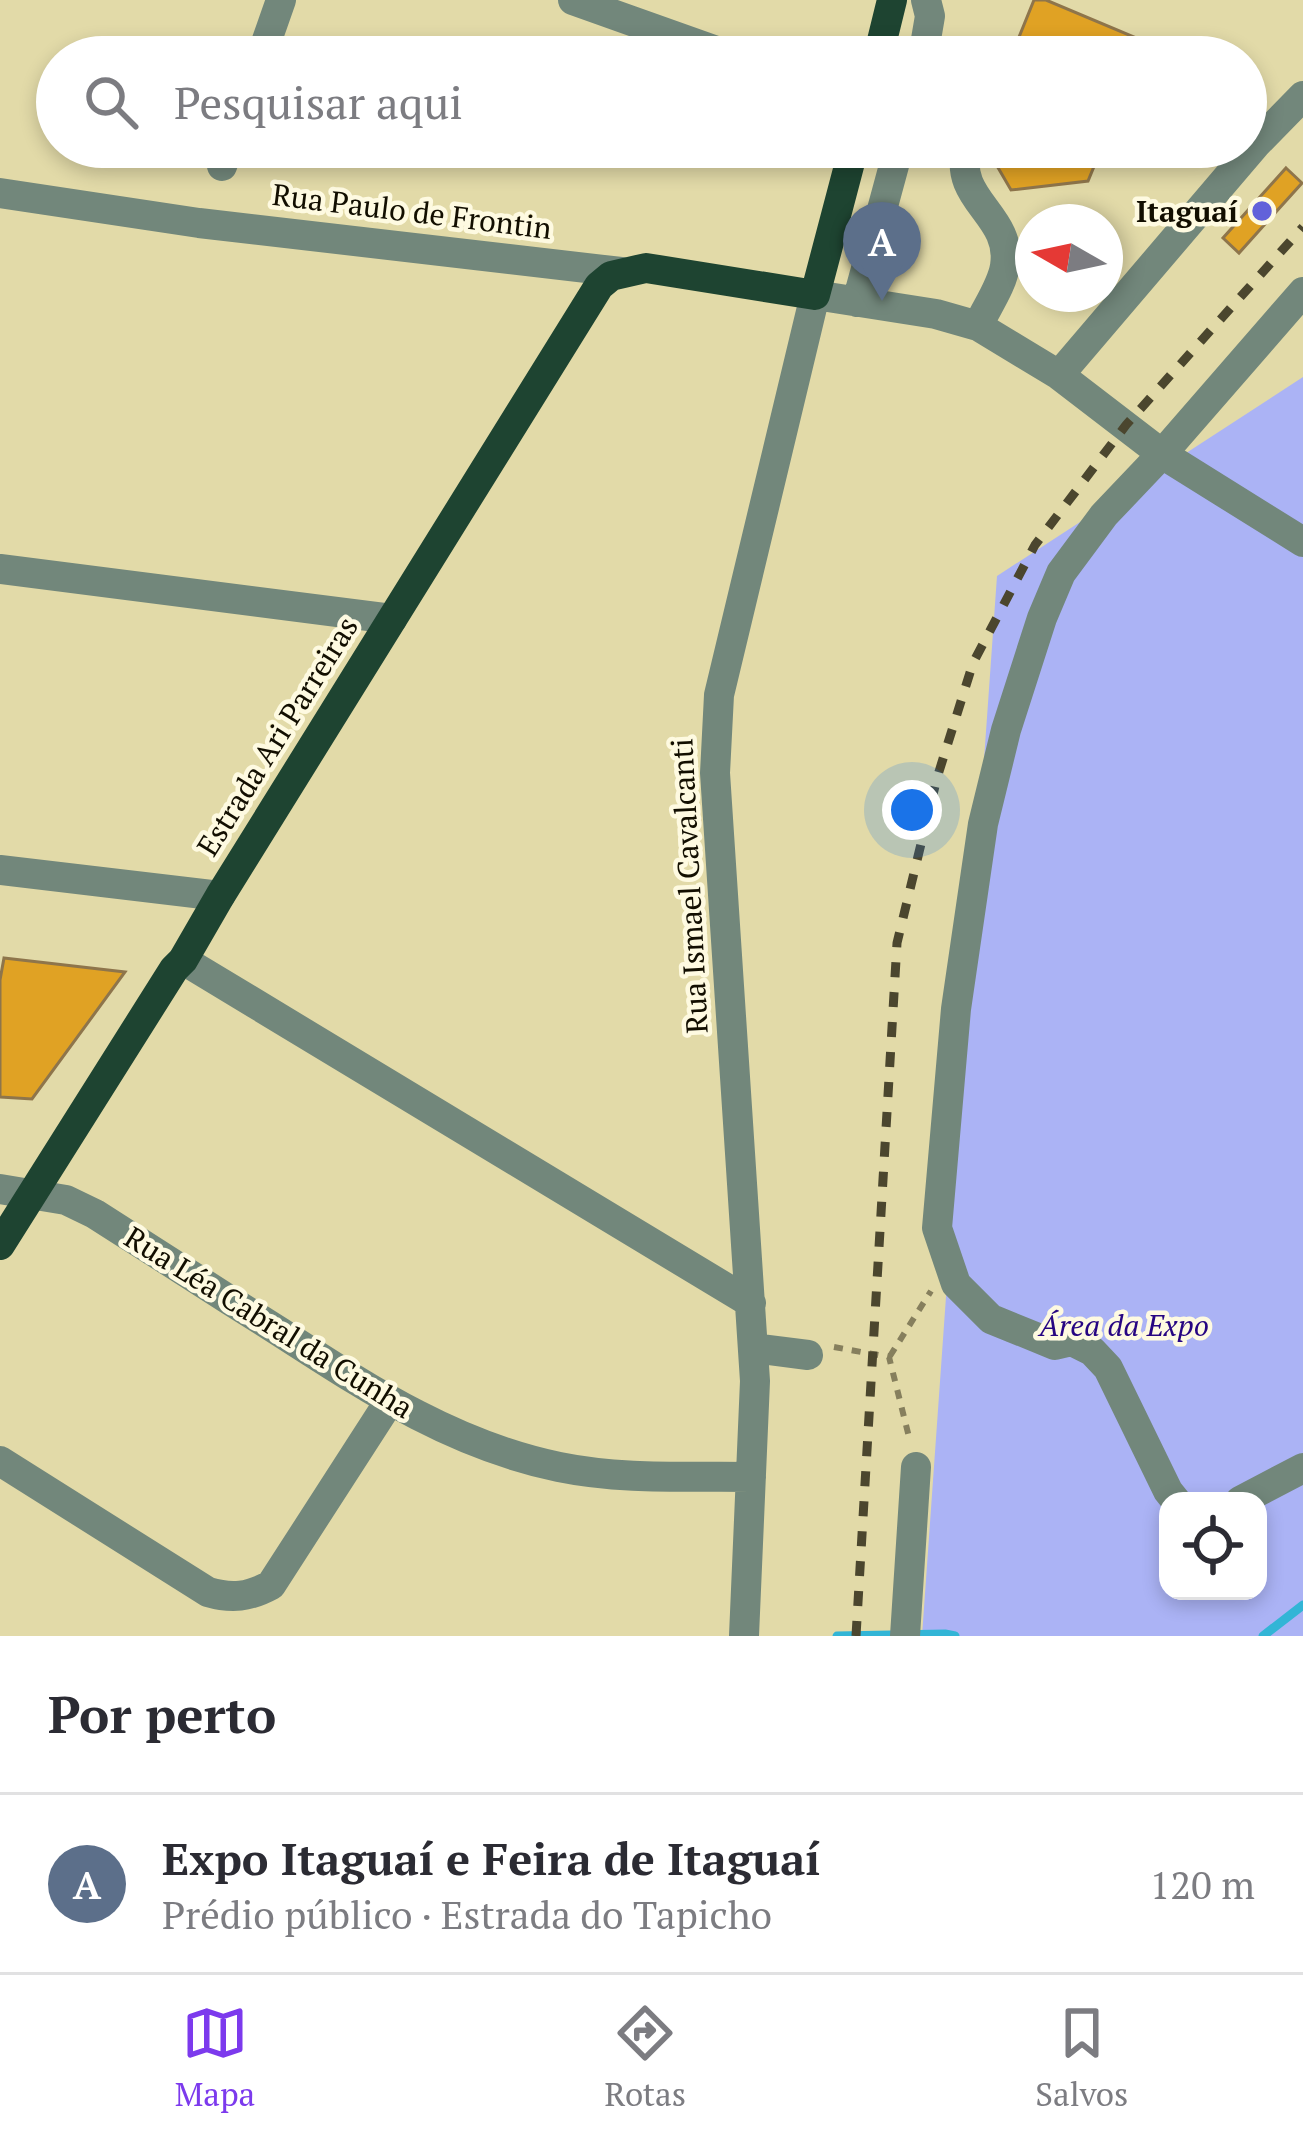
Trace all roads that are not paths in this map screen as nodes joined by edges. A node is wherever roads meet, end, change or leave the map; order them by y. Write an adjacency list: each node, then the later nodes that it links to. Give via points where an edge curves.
1 (281, 0): 5 (street)
2 (574, 0): 6 (street)
3 (892, 0): 7 (main road)
4 (926, 0): 8 (street)
5 (268, 36)
6 (675, 36)
7 (883, 36)
8 (927, 36)
9 (1303, 95): 10 (street)
10 (1267, 133)
11 (848, 168): 17 (main road, Rua Ismael Cavalcanti)
12 (892, 168): 19 (street)
13 (964, 168): 20 (street, via 1005,246 1005,269)
14 (1236, 168): 21 (street)
15 (0, 193): 16 (street, Rua Paulo de Frontin)
16 (621, 272): 17 (main road, Rua Paulo de Frontin, via 646,268); 25 (main road, Estrada Ari Parreiras, via 599,286)
17 (815, 295): 19 (street); 31 (street, Rua Ismael Cavalcanti, via 715,729)
18 (1301, 296): 22 (street)
19 (857, 302): 20 (street)
20 (978, 326): 21 (street)
21 (1059, 375): 22 (street)
22 (1162, 454): 23 (street); 39 (street, via 1061,573 1006,730 983,824 956,1009 937,1228 956,1284 992,1319 1055,1345 1072,1341 1108,1368)
23 (1303, 542)
24 (0, 568): 25 (street)
25 (392, 620): 27 (main road, Estrada Ari Parreiras)
26 (0, 870): 27 (street)
27 (220, 896): 28 (main road, Estrada Ari Parreiras)
28 (183, 960): 29 (main road, Estrada Ari Parreiras); 31 (street)
29 (15, 1191): 30 (main road, Estrada Ari Parreiras); 34 (street, Rua Léa Cabral da Cunha, via 94,1214)
30 (0, 1245)
31 (751, 1303): 32 (street, Rua Ismael Cavalcanti)
32 (753, 1348): 33 (street); 38 (street, Rua Ismael Cavalcanti)
33 (820, 1351)
34 (389, 1402): 35 (street, via 271,1585 252,1595 208,1592); 38 (street, Rua Léa Cabral da Cunha, via 456,1434 560,1467)
35 (0, 1461)
36 (916, 1467): 42 (street)
37 (1303, 1468): 40 (street)
38 (752, 1478): 41 (street, Rua Ismael Cavalcanti)
39 (1169, 1492)
40 (1257, 1492)
41 (745, 1621)
42 (905, 1636)

